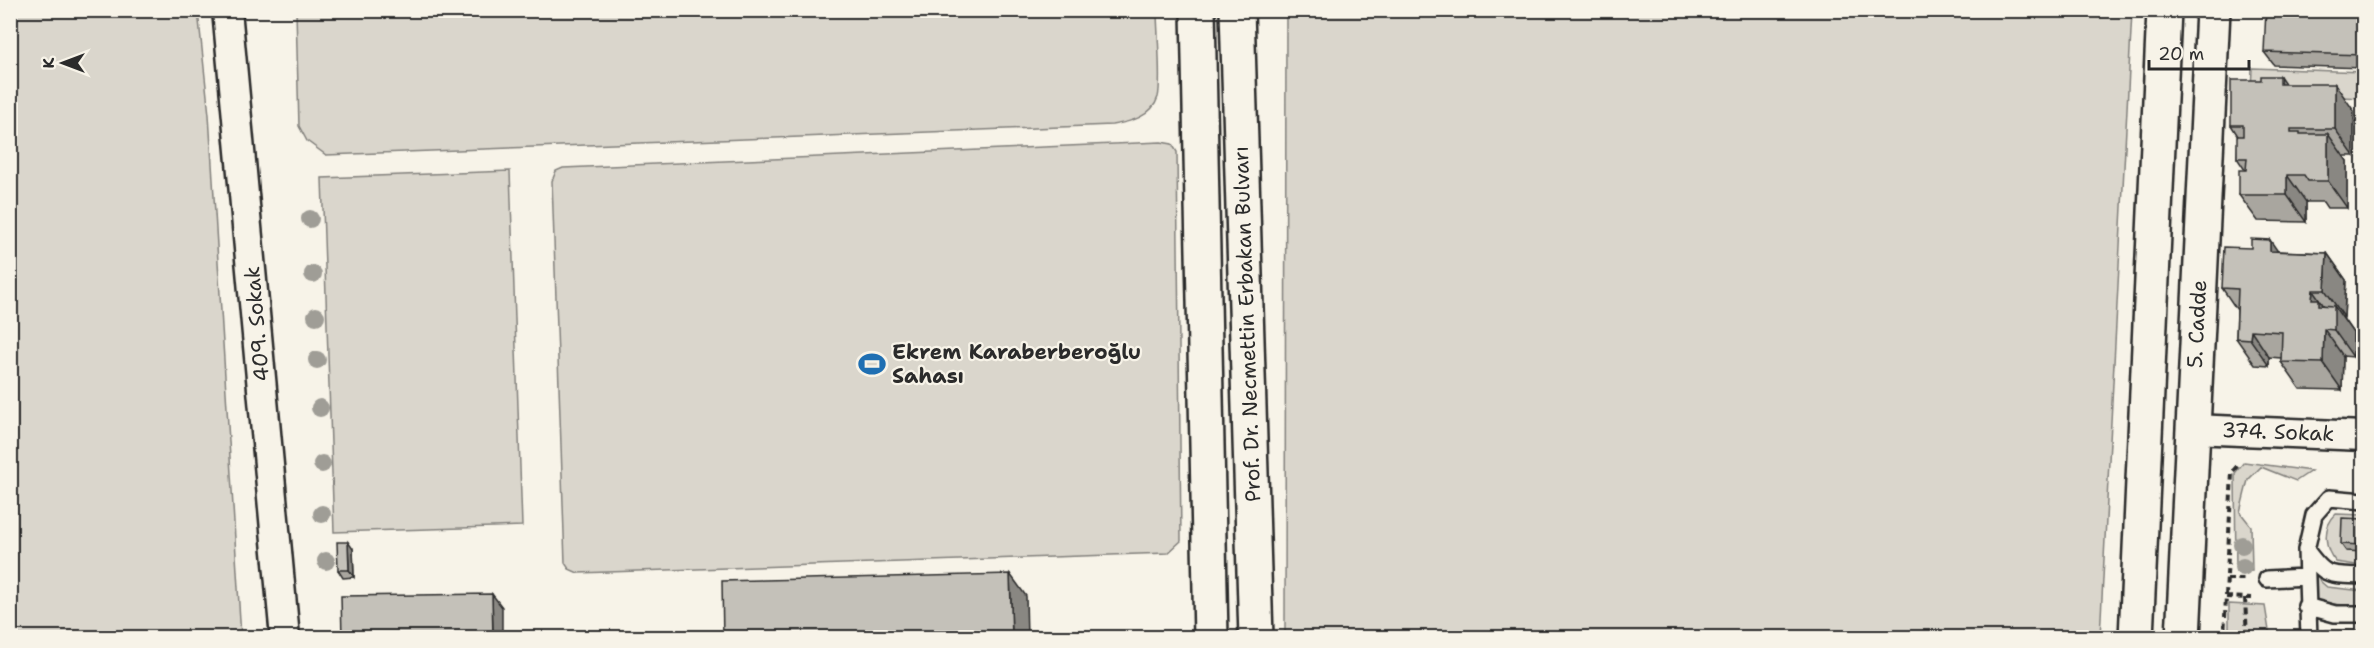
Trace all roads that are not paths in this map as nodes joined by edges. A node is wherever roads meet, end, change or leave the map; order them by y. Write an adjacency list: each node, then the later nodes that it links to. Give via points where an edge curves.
1 (227, 10): 15 (street, 409. Sokak)
2 (1198, 10): 16 (main road, Prof. Dr. Necmettin Erbakan Bulvarı)
3 (1237, 10): 17 (main road, Prof. Dr. Necmettin Erbakan Bulvarı)
4 (2164, 10): 18 (main road)
5 (2213, 10): 6 (main road, 5. Cadde)
6 (2192, 429): 7 (street, 374. Sokak); 19 (main road, 5. Cadde)
7 (2364, 436)
8 (2364, 501): 9 (lane, via 2329,498 2314,515)
9 (2306, 550): 10 (lane, via 2327,574); 11 (lane)
10 (2364, 576)
11 (2306, 577): 12 (lane); 13 (lane)
12 (2267, 579)
13 (2306, 606): 14 (lane, via 2335,614); 20 (lane)
14 (2364, 614)
15 (285, 638)
16 (1211, 638)
17 (1256, 638)
18 (2136, 638)
19 (2183, 638)
20 (2309, 638)

